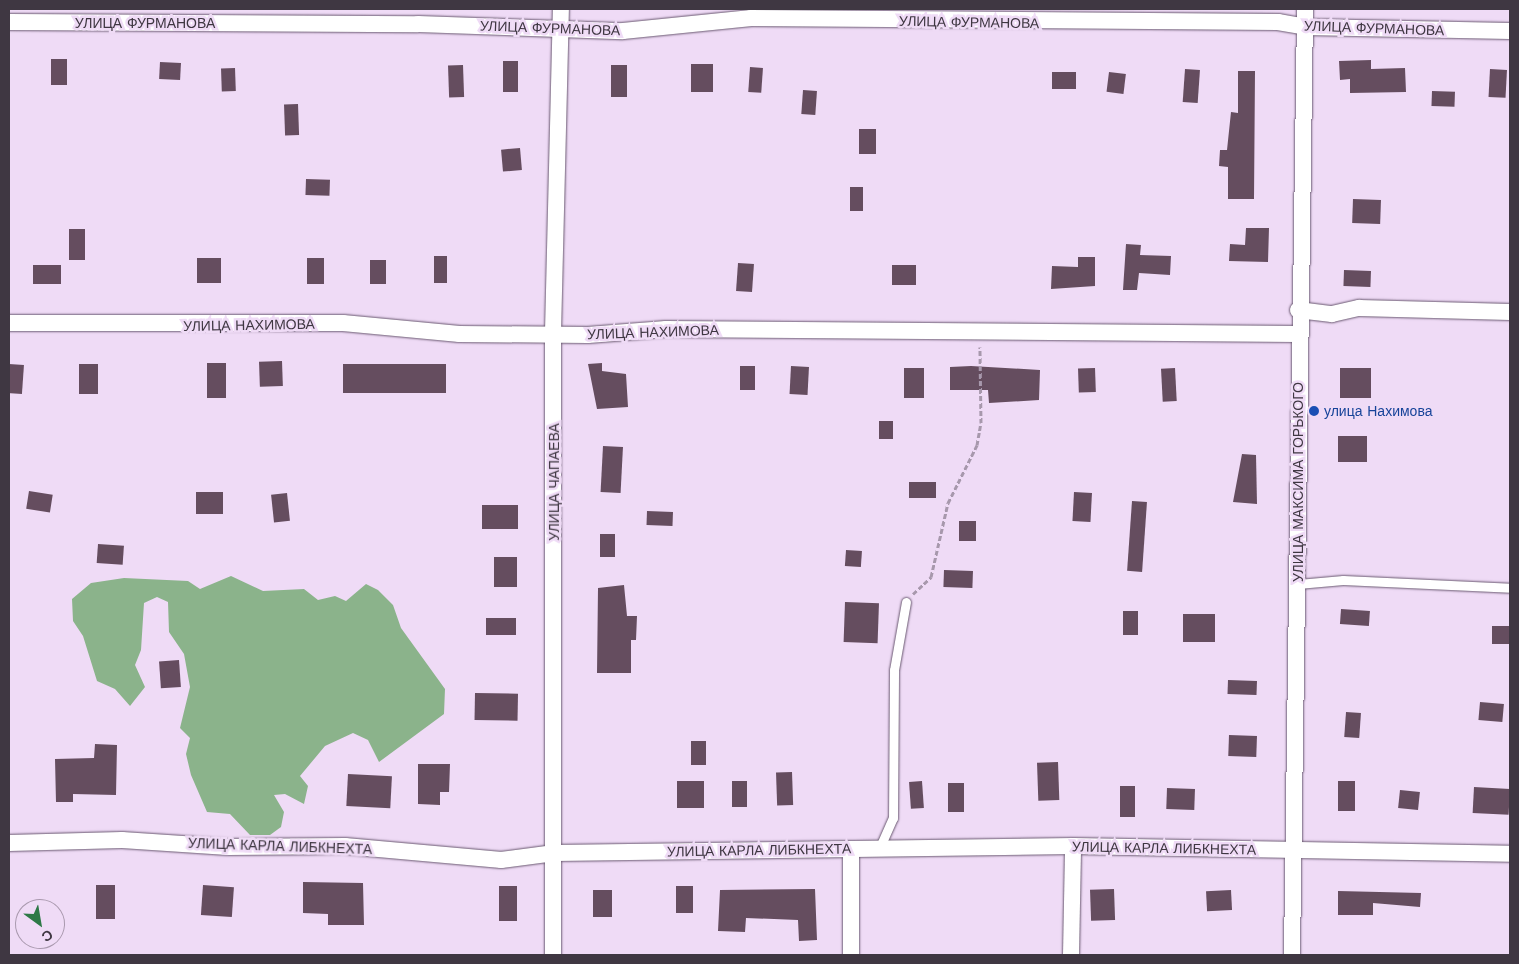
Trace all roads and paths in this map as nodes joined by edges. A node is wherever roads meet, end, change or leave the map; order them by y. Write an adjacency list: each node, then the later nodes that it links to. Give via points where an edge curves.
1 (562, 9): 5 (street, УЛИЦА ЧАПАЕВА)
2 (1305, 9): 4 (street, УЛИЦА МАКСИМА ГОРЬКОГО)
3 (9, 22): 5 (street, УЛИЦА ФУРМАНОВА, via 418,24)
4 (1305, 28): 5 (street, УЛИЦА ФУРМАНОВА, via 1278,22 751,18 623,31); 6 (street, УЛИЦА ФУРМАНОВА); 7 (street, УЛИЦА МАКСИМА ГОРЬКОГО)
5 (561, 31): 10 (street, УЛИЦА ЧАПАЕВА)
6 (1510, 31)
7 (1298, 310): 8 (street, via 1332,314 1359,308); 12 (street, УЛИЦА МАКСИМА ГОРЬКОГО)
8 (1510, 312)
9 (9, 323): 10 (street, УЛИЦА НАХИМОВА, via 343,323 459,334)
10 (553, 332): 11 (street, УЛИЦА НАХИМОВА); 21 (street, УЛИЦА ЧАПАЕВА)
11 (979, 332): 12 (street, УЛИЦА НАХИМОВА); 15 (path, via 981,423 977,445 948,503 931,577)
12 (1297, 334): 13 (street, УЛИЦА МАКСИМА ГОРЬКОГО)
13 (1298, 584): 14 (lane, via 1343,580); 20 (street, УЛИЦА МАКСИМА ГОРЬКОГО)
14 (1510, 588)
15 (906, 602): 19 (lane, via 894,670 893,818)
16 (9, 843): 21 (street, УЛИЦА КАРЛА ЛИБКНЕХТА, via 122,840 228,847 345,846 501,860)
17 (1073, 846): 19 (street, УЛИЦА КАРЛА ЛИБКНЕХТА); 20 (street, УЛИЦА КАРЛА ЛИБКНЕХТА); 25 (street)
18 (851, 849): 19 (street, УЛИЦА КАРЛА ЛИБКНЕХТА); 21 (street, УЛИЦА КАРЛА ЛИБКНЕХТА); 24 (street)
19 (879, 849)
20 (1293, 850): 22 (street, УЛИЦА КАРЛА ЛИБКНЕХТА); 26 (street, УЛИЦА МАКСИМА ГОРЬКОГО)
21 (555, 852): 23 (street, УЛИЦА ЧАПАЕВА)
22 (1510, 854)
23 (553, 955)
24 (851, 955)
25 (1071, 955)
26 (1292, 955)

